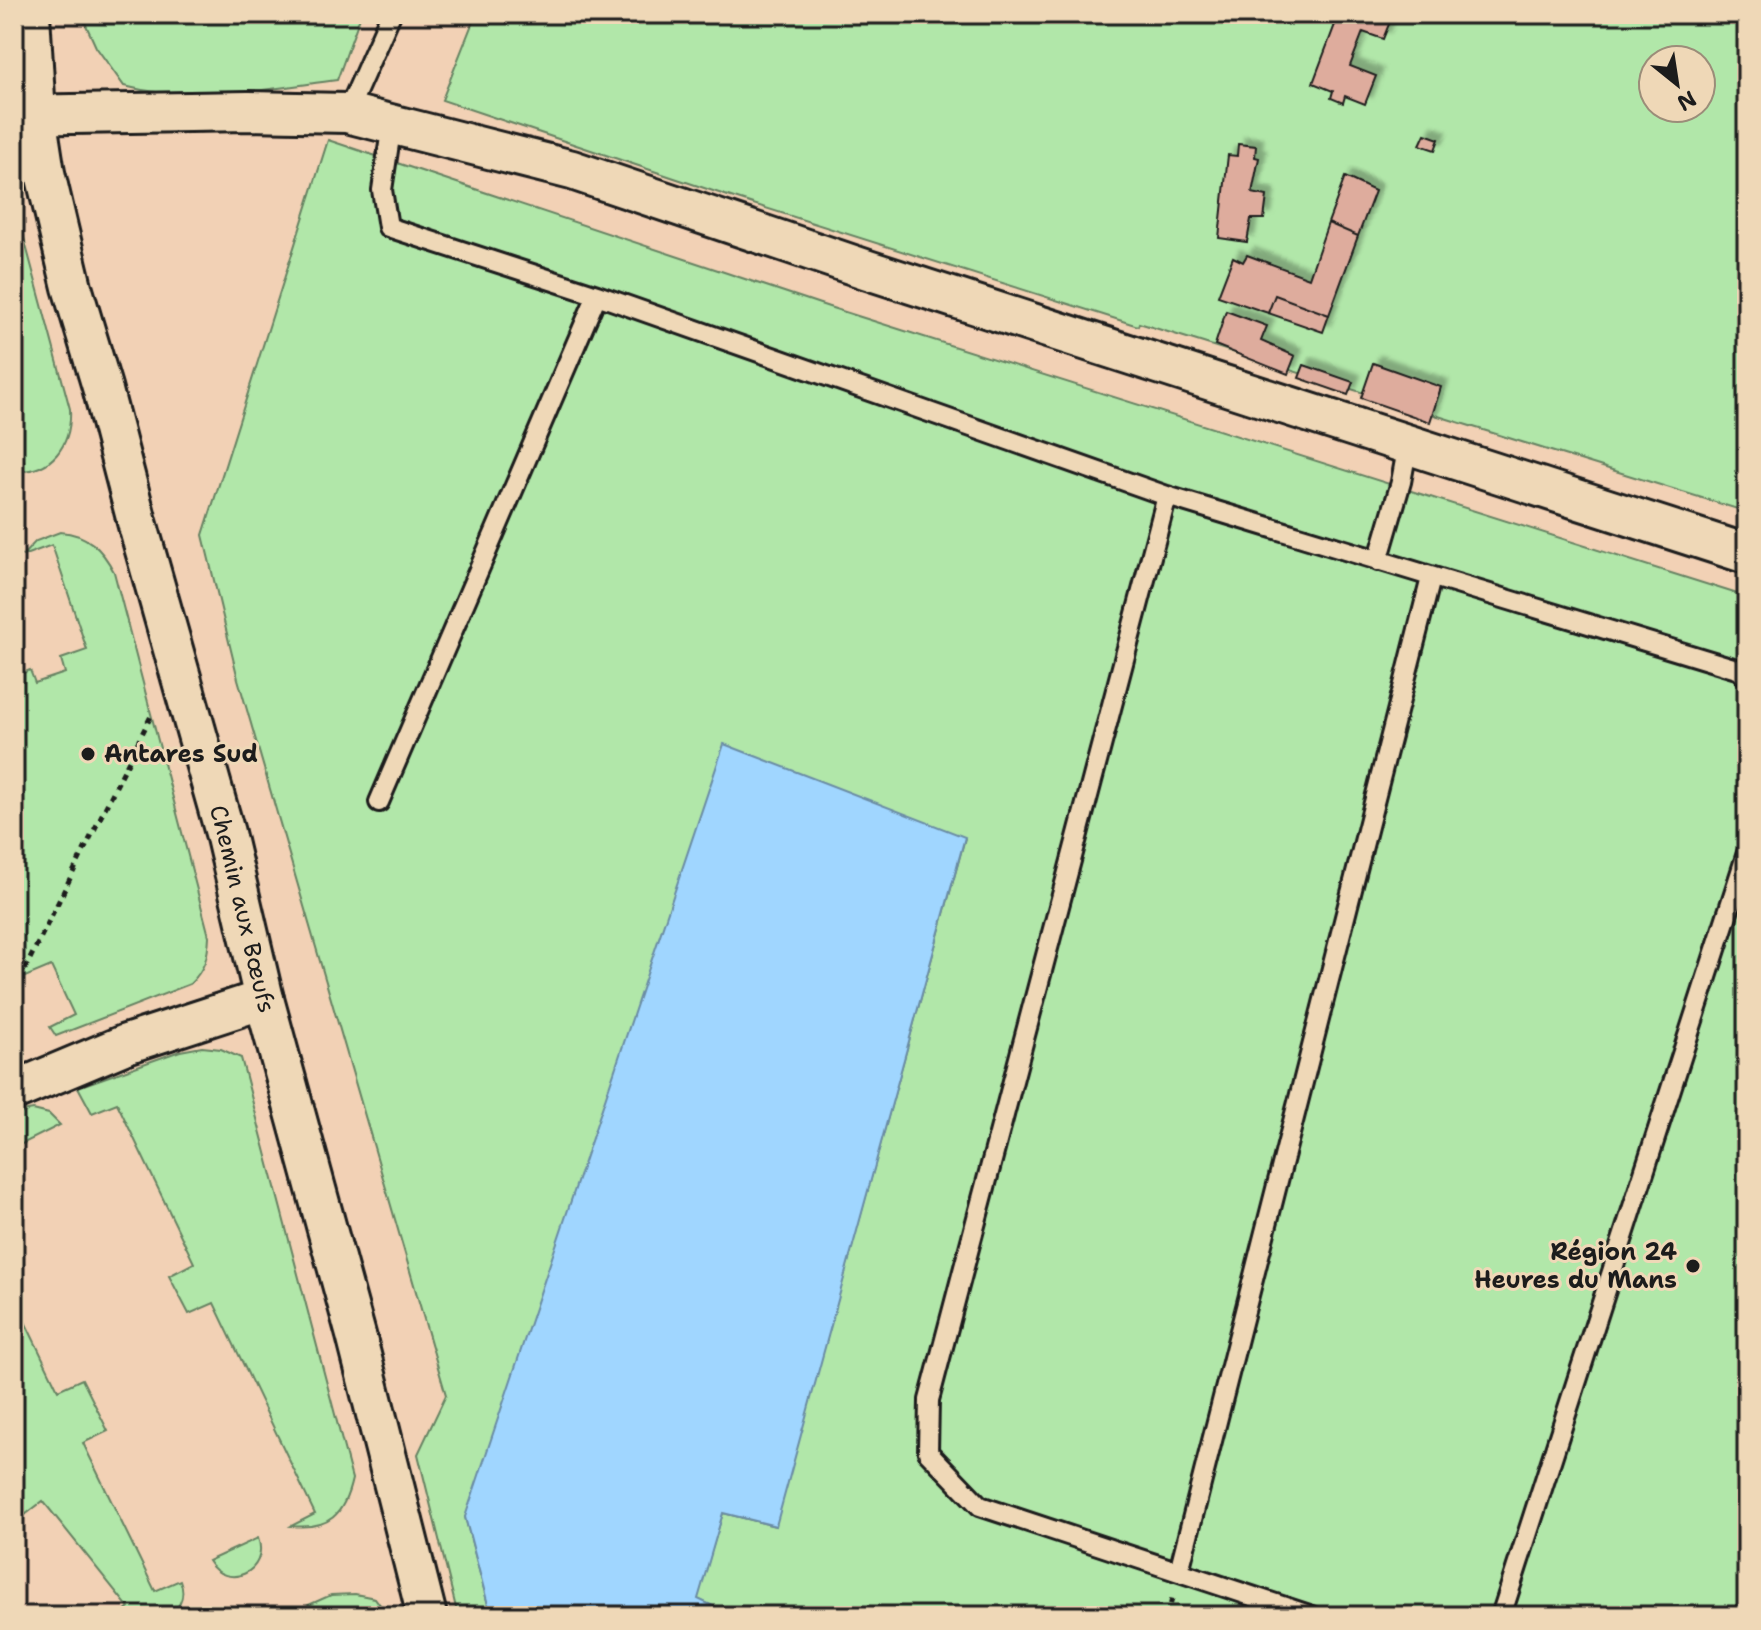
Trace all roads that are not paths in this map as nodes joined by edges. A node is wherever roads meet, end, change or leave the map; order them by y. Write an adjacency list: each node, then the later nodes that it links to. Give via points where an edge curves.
1 (30, 14): 4 (street, Chemin aux Bœufs)
2 (391, 14): 3 (lane)
3 (347, 113): 4 (street); 5 (street)
4 (25, 115): 15 (street, Chemin aux Bœufs, via 225,833)
5 (392, 124): 6 (lane, via 382,190 388,227); 7 (street, via 572,170)
6 (597, 295): 8 (lane); 13 (lane)
7 (1408, 444): 9 (street); 10 (lane)
8 (1167, 496): 10 (lane); 17 (lane, via 929,1400 928,1452 980,1506)
9 (1747, 554)
10 (1378, 561): 11 (lane)
11 (1431, 578): 12 (lane, via 1740,670); 17 (lane)
12 (1747, 678)
13 (379, 802)
14 (1747, 853): 20 (lane)
15 (264, 999): 16 (street, via 126,1044); 18 (street, Chemin aux Bœufs)
16 (14, 1091)
17 (1179, 1571): 19 (lane)
18 (427, 1616)
19 (1312, 1616)
20 (1501, 1616)

